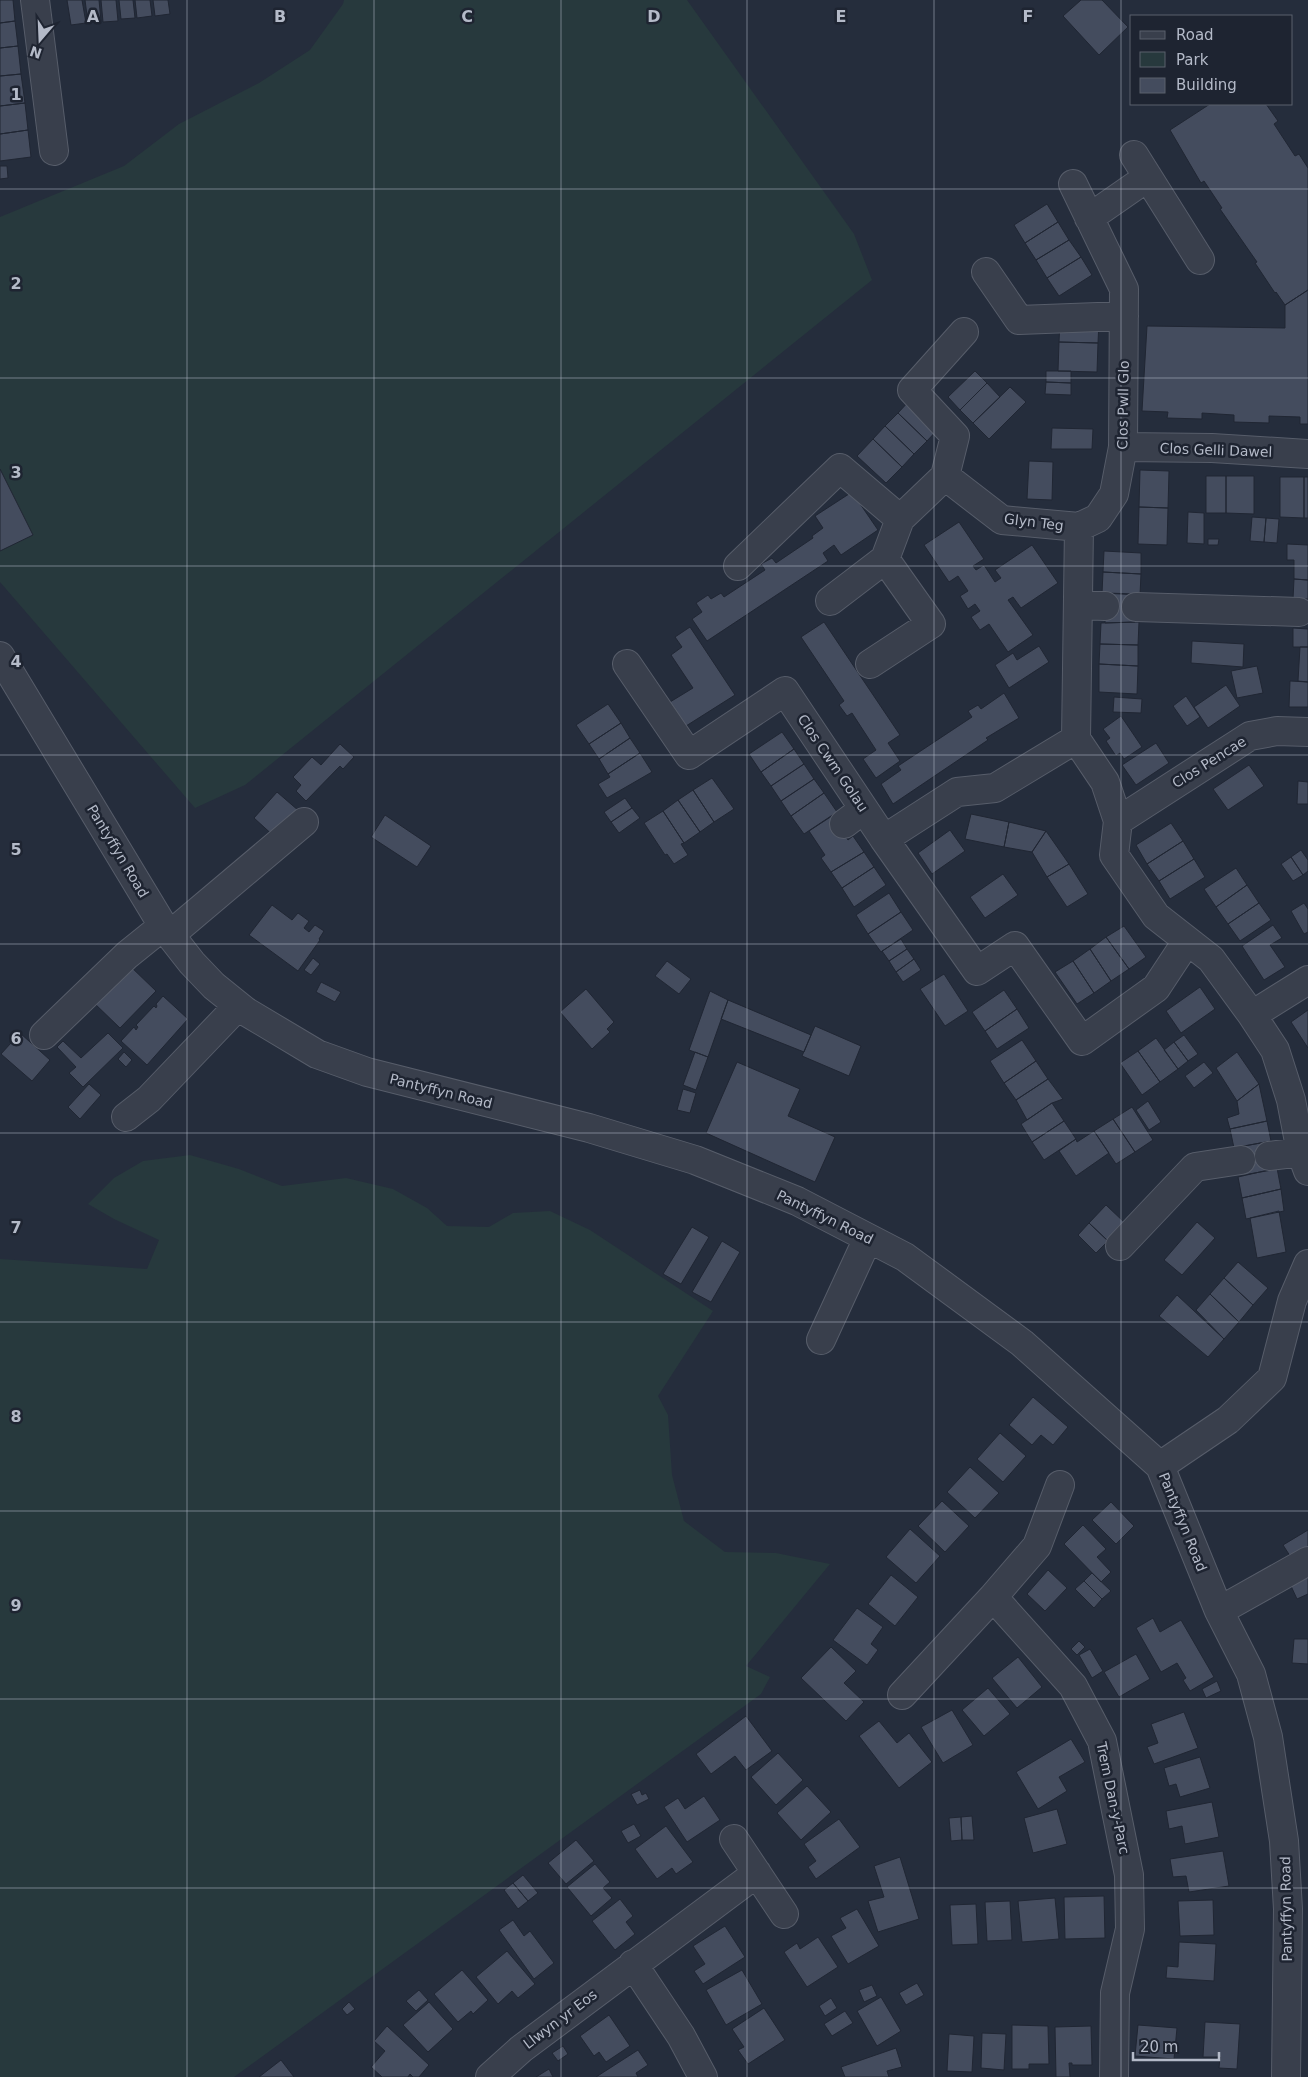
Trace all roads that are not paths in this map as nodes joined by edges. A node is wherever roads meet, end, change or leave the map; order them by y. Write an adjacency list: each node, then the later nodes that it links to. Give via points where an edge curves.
1 (36, 0): 2 (street)
2 (54, 151)
3 (1073, 184): 4 (street, Clos Pwll Glo)
4 (1089, 218): 5 (street, via 1123,195 1141,166); 7 (street, Clos Pwll Glo, via 1124,289)
5 (1200, 260)
6 (986, 272): 7 (street, via 1019,320)
7 (1124, 316): 9 (street, Clos Pwll Glo)
8 (964, 332): 11 (street, via 912,390 955,436)
9 (1123, 447): 10 (street, Clos Gelli Dawel); 13 (street, Clos Pwll Glo, via 1114,494 1098,518)
10 (1308, 454)
11 (945, 476): 12 (street); 13 (street, Glyn Teg, via 1002,520)
12 (900, 519): 14 (street); 15 (street, via 840,468)
13 (1079, 527): 17 (street)
14 (885, 559): 16 (street); 23 (street, via 931,624)
15 (738, 566)
16 (830, 601)
17 (1078, 605): 18 (street); 25 (street)
18 (1105, 606)
19 (1136, 607): 20 (street)
20 (1299, 612)
21 (0, 656): 29 (street, Pantyffyn Road)
22 (627, 664): 28 (street, Clos Cwm Golau, via 689,755 785,691 854,816)
23 (870, 664)
24 (1308, 732): 26 (street, Clos Pencae, via 1277,731 1250,736)
25 (1076, 739): 26 (street, via 1105,782); 28 (street, via 994,788 957,792)
26 (1118, 821): 30 (street, via 1114,855 1156,916)
27 (304, 822): 29 (street)
28 (884, 839): 30 (street, Clos Cwm Golau, via 977,971 1015,946 1082,1041 1156,988)
29 (166, 930): 32 (street, Pantyffyn Road, via 192,963); 34 (street, via 127,955)
30 (1187, 941): 33 (street, via 1211,959)
31 (1308, 980): 33 (street)
32 (238, 1006): 35 (street, via 149,1099); 39 (street, Pantyffyn Road, via 316,1054 367,1072 589,1128 695,1160 797,1201)
33 (1252, 1015): 38 (street, via 1275,1050 1291,1100)
34 (44, 1034)
35 (126, 1117)
36 (1269, 1156): 38 (street)
37 (1241, 1160): 40 (street, via 1195,1167)
38 (1304, 1162)
39 (868, 1238): 42 (street); 43 (street, Pantyffyn Road, via 905,1257 1022,1343)
40 (1120, 1246)
41 (1308, 1264): 43 (street, via 1292,1301 1272,1378 1228,1420)
42 (821, 1340)
43 (1160, 1466): 47 (street, Pantyffyn Road)
44 (1060, 1486): 46 (street, via 1037,1546)
45 (1308, 1561): 47 (street)
46 (993, 1597): 48 (street); 57 (street, Trem Dan-y-Parc, via 1072,1686 1102,1741 1129,1874 1130,1929 1115,1993)
47 (1220, 1611): 50 (street, Pantyffyn Road, via 1251,1674)
48 (902, 1695)
49 (734, 1840): 51 (street)
50 (1296, 1842): 53 (street, Pantyffyn Road)
51 (756, 1873): 52 (street); 54 (street, Llwyn yr Eos)
52 (784, 1914)
53 (1298, 1935): 58 (street, Pantyffyn Road)
54 (633, 1964): 55 (street, Llwyn yr Eos, via 521,2049); 56 (street, via 681,2036)
55 (490, 2077)
56 (703, 2077)
57 (1114, 2077)
58 (1286, 2077)

